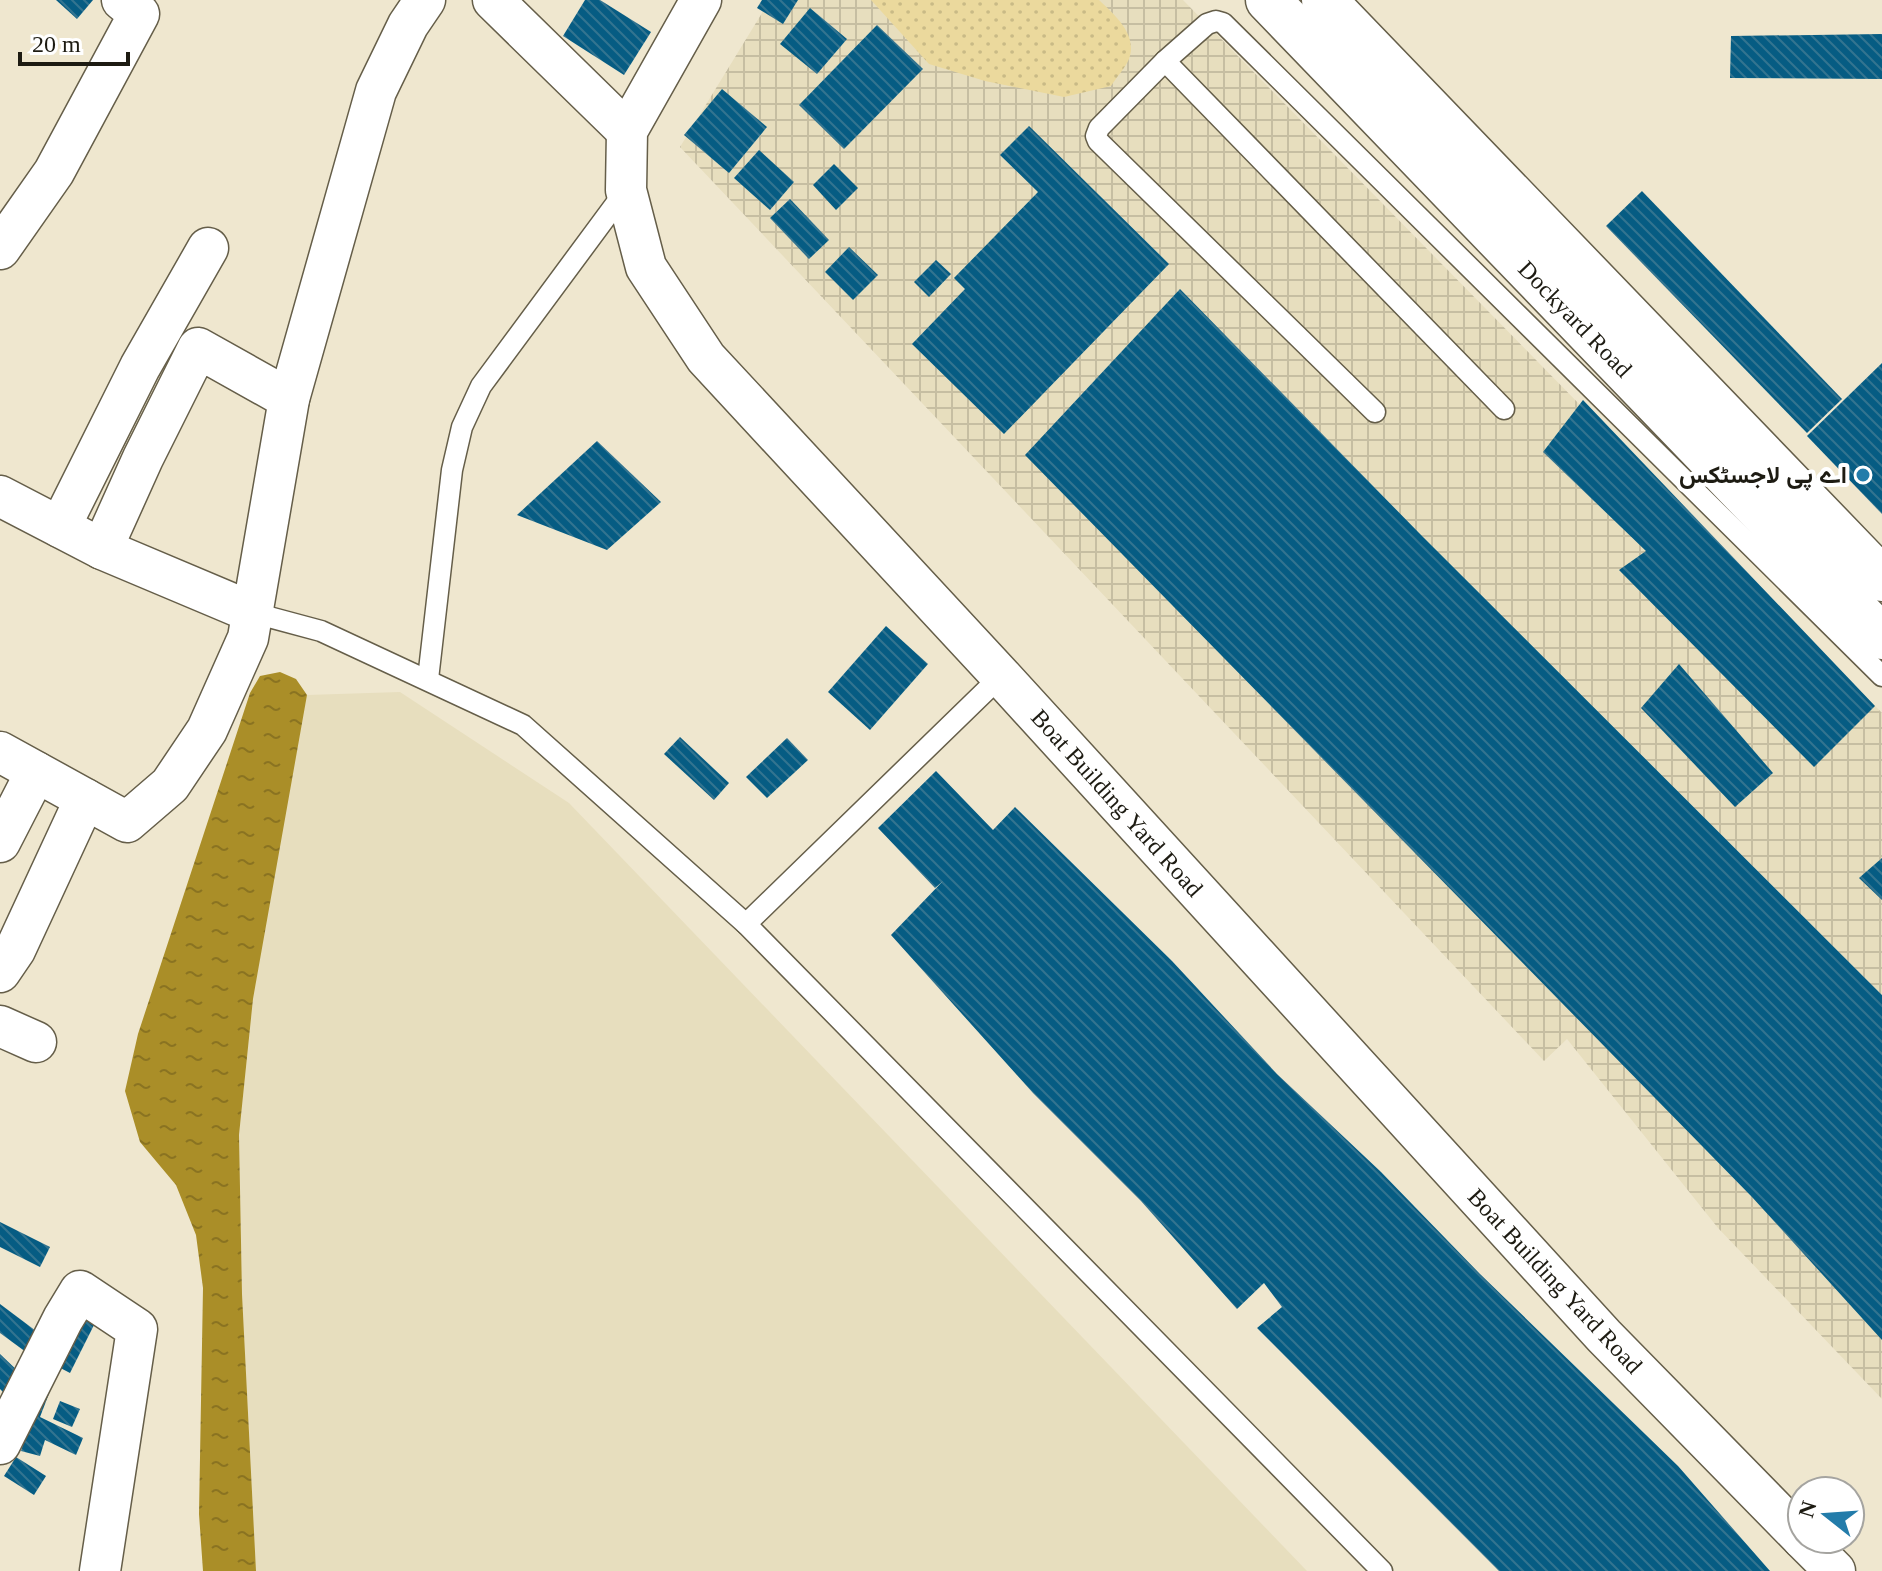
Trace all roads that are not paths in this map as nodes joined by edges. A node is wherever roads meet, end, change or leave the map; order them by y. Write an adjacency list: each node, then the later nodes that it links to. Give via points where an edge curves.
1 (122, 0): 11 (street, via 139,14 54,172)
2 (425, 0): 12 (street, via 376,91)
3 (493, 0): 8 (street)
4 (701, 0): 8 (street, Boat Building Yard Road)
5 (1268, 0): 20 (street, Dockyard Road)
6 (1324, 0): 18 (street, Dockyard Road)
7 (1165, 61): 13 (lane); 14 (lane, via 1099,128 1098,141); 22 (lane, via 1207,24 1223,23)
8 (627, 131): 9 (street, Boat Building Yard Road)
9 (626, 190): 21 (street, Boat Building Yard Road, via 646,267 706,358); 23 (lane, via 481,386 462,427 452,470)
10 (208, 248): 16 (street, via 140,367)
11 (0, 249)
12 (289, 399): 17 (street, via 198,348); 19 (street)
13 (1504, 409)
14 (1375, 412)
15 (0, 496): 16 (street)
16 (60, 527): 17 (street)
17 (102, 549): 19 (street)
18 (1882, 579)
19 (257, 613): 23 (lane, via 321,631); 26 (street, via 207,730 170,785 127,822)
20 (1882, 637)
21 (1001, 676): 28 (lane); 33 (street, Boat Building Yard Road, via 1604,1336)
22 (1882, 676)
23 (428, 679): 28 (lane, via 523,725)
24 (0, 752): 25 (street)
25 (36, 772): 26 (street); 27 (street)
26 (85, 799): 29 (street)
27 (0, 842)
28 (746, 924): 36 (lane)
29 (0, 972)
30 (0, 1026): 31 (street)
31 (36, 1042)
32 (0, 1444): 35 (street, via 80,1291 137,1329)
33 (1786, 1521)
34 (1819, 1555): 37 (street, Boat Building Yard Road)
35 (100, 1571)
36 (1382, 1571)
37 (1835, 1571)

